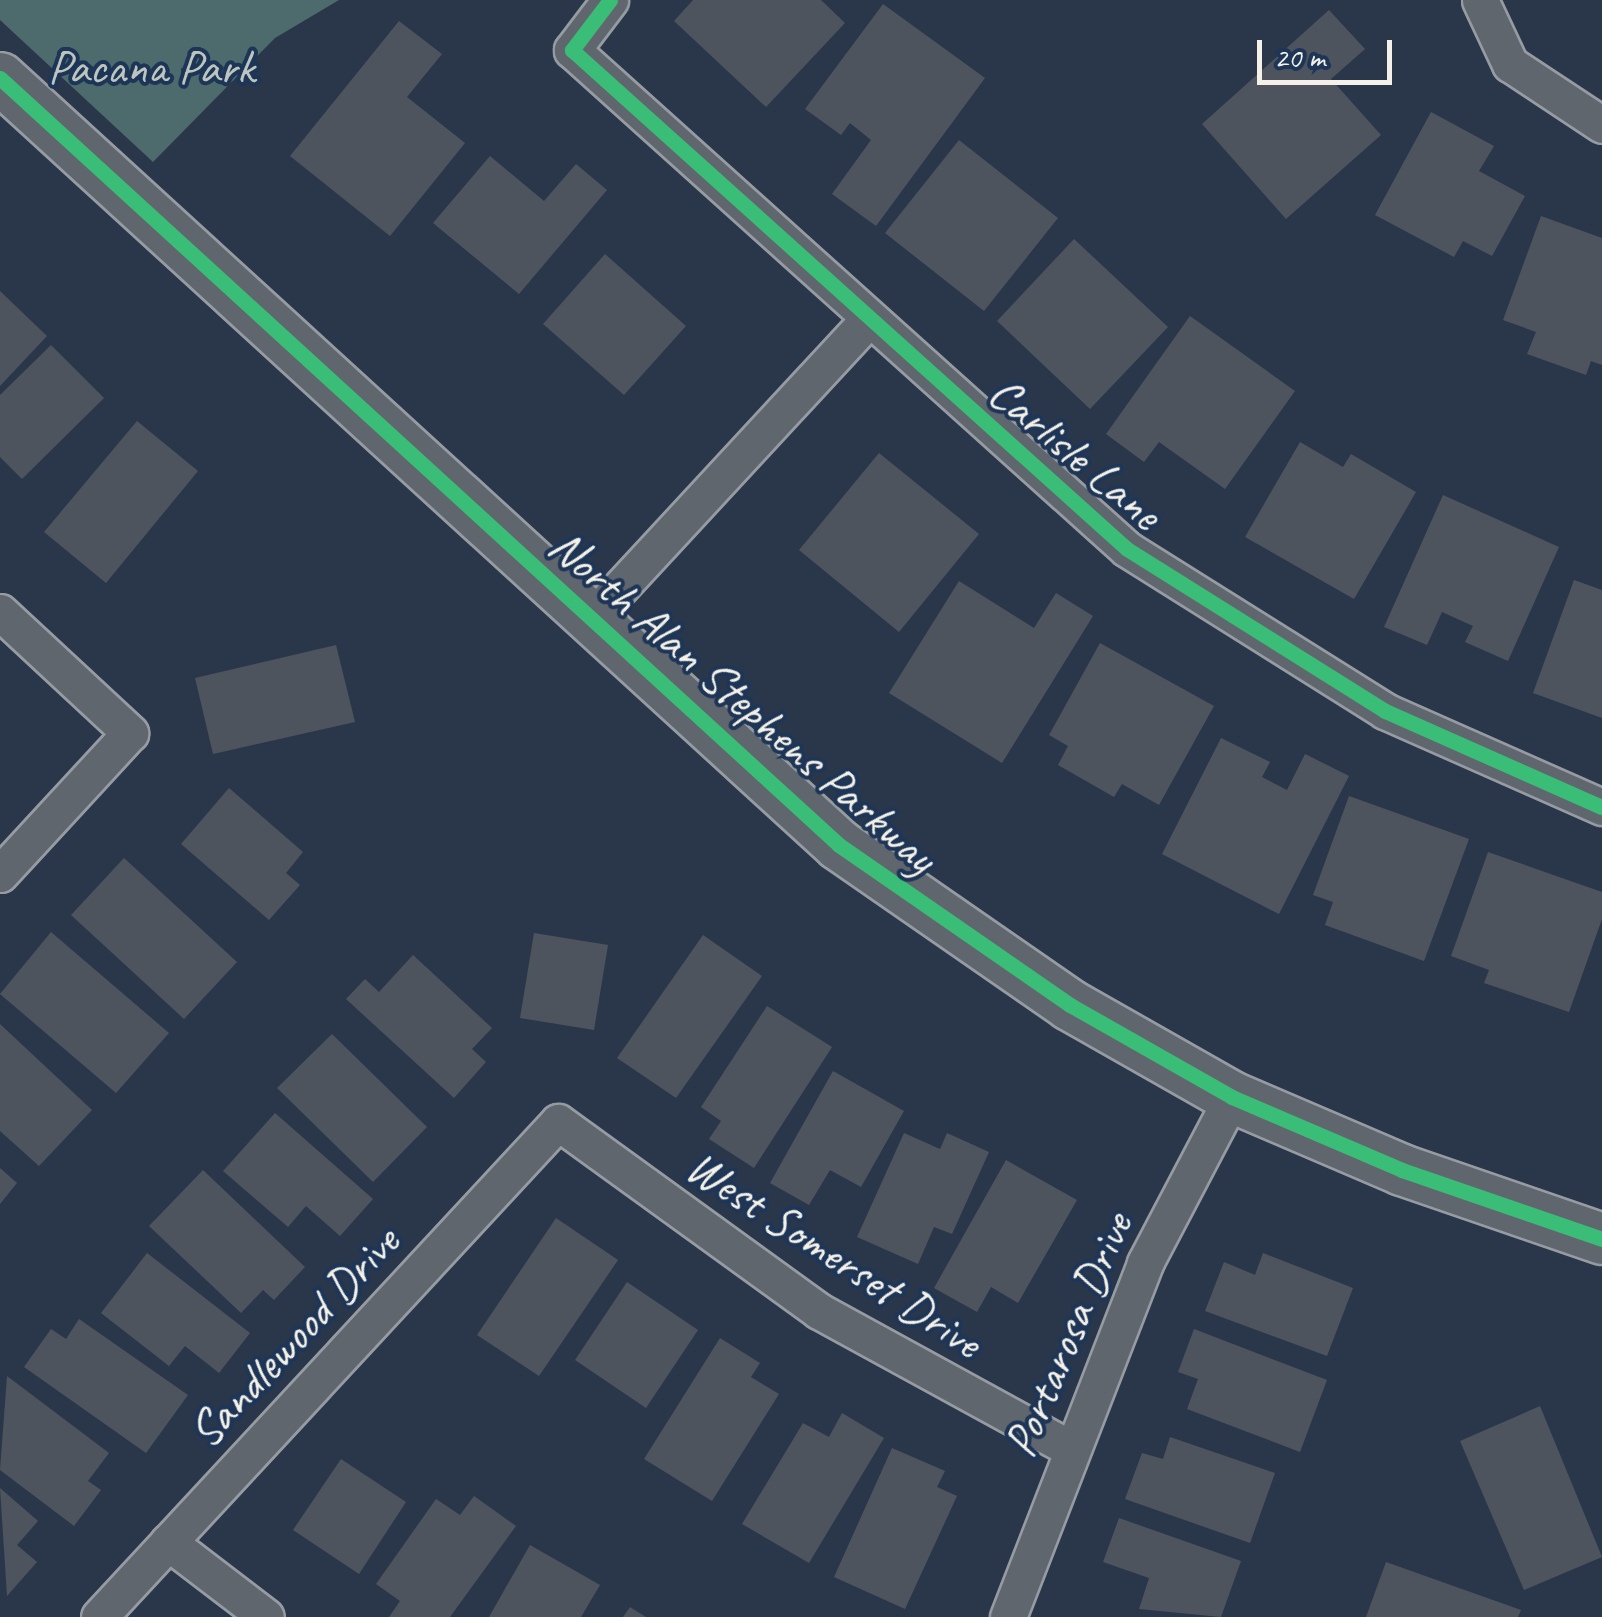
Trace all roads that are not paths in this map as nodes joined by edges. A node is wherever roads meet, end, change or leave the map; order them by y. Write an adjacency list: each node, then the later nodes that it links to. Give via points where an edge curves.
1 (610, 0): 5 (street, Carlisle Lane, via 572,50)
2 (1480, 0): 4 (street, via 1510,64)
3 (0, 78): 7 (street, North Alan Stephens Parkway)
4 (1602, 125)
5 (867, 321): 7 (street); 8 (street, Carlisle Lane, via 1128,549 1250,632 1386,711)
6 (0, 612): 9 (street, via 130,733)
7 (590, 619): 10 (street, North Alan Stephens Parkway, via 839,845 1070,1005)
8 (1602, 807)
9 (0, 874)
10 (1232, 1097): 12 (street, North Alan Stephens Parkway, via 1402,1170); 13 (street, Portarosa Drive, via 1144,1264)
11 (558, 1122): 13 (street, West Somerset Drive, via 819,1312); 14 (street, Sandlewood Drive)
12 (1602, 1239)
13 (1069, 1448): 17 (street, Portarosa Drive)
14 (168, 1542): 15 (street, Sandlewood Drive); 16 (street)
15 (99, 1617)
16 (266, 1617)
17 (1008, 1617)

